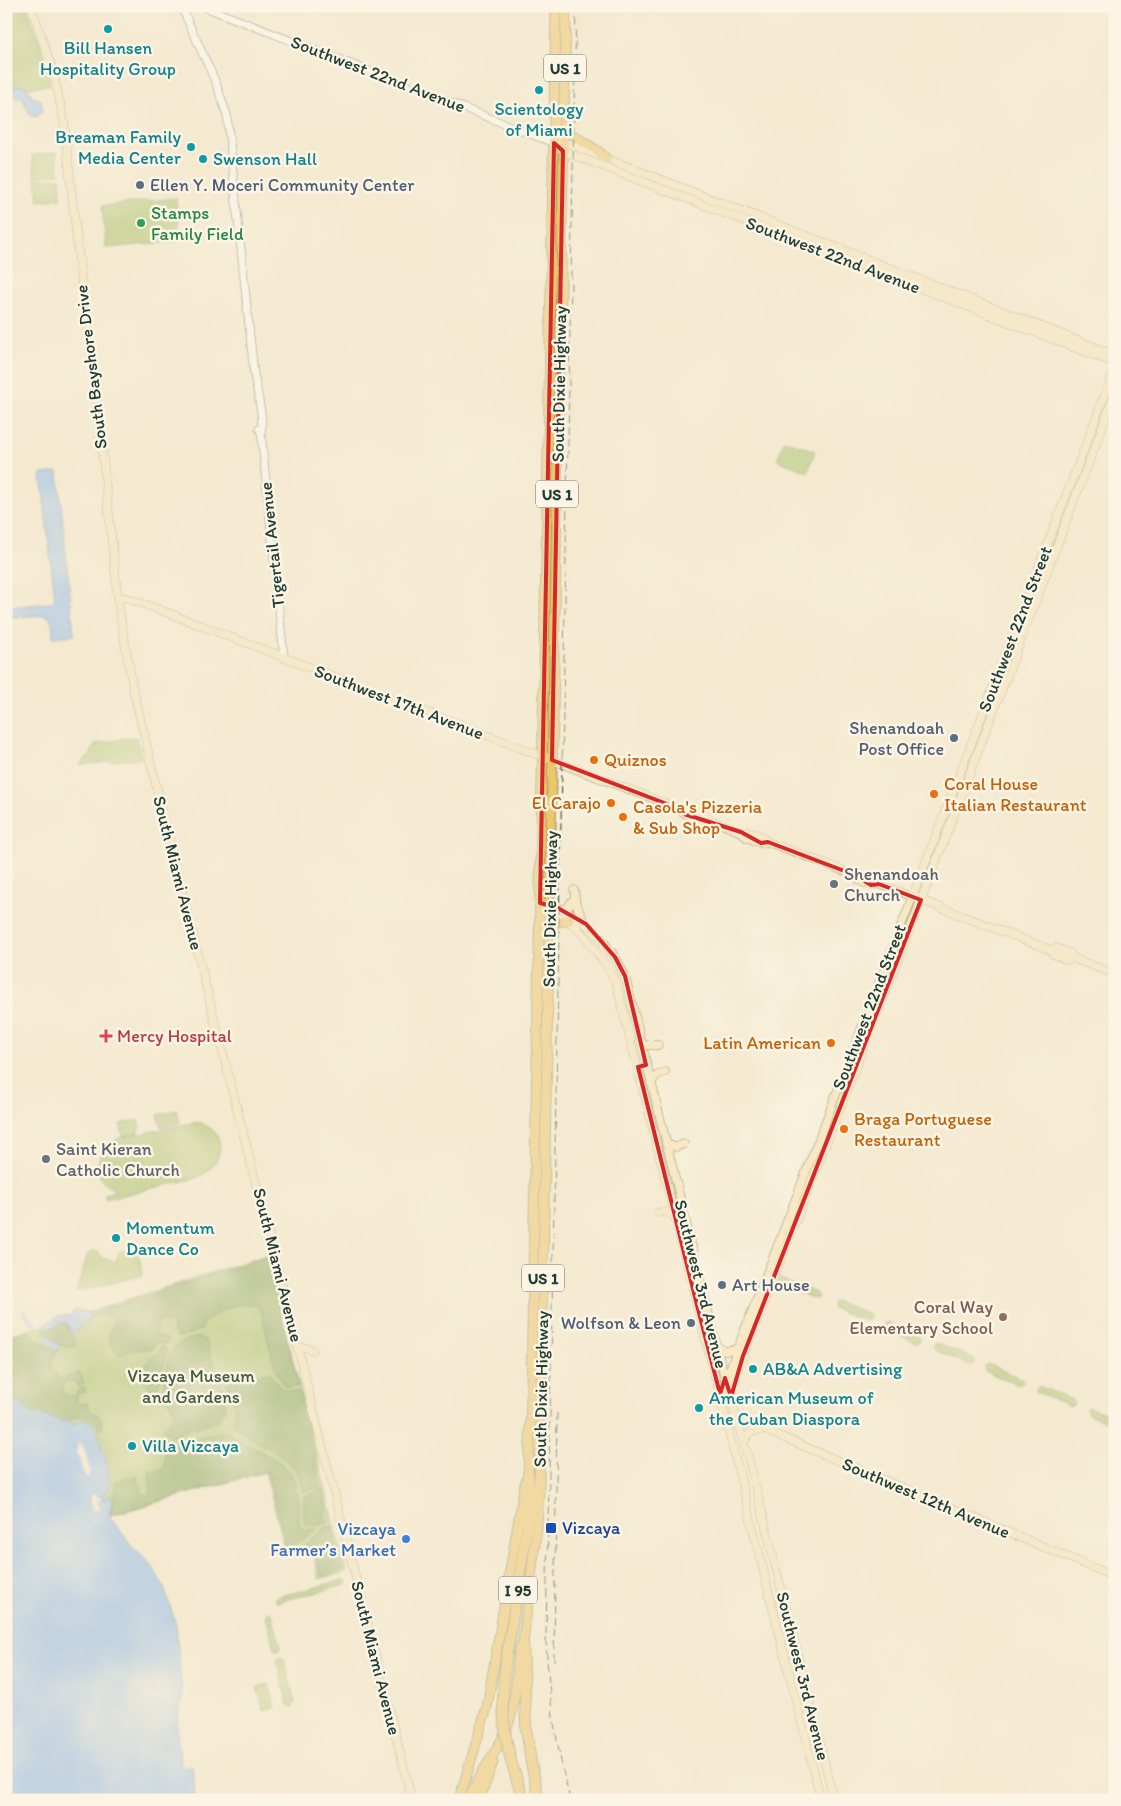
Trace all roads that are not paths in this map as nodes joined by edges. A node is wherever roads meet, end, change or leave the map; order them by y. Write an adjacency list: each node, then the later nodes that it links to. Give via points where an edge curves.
1 (31, 6): 17 (main road, South Bayshore Drive, via 53,71 65,131)
2 (189, 6): 6 (street)
3 (202, 6): 8 (street, Southwest 22nd Avenue)
4 (556, 6): 8 (main road, South Dixie Highway / US 1)
5 (566, 6): 7 (main road, South Dixie Highway / US 1)
6 (183, 10): 18 (street, Tigertail Avenue, via 226,111 257,396 263,422 261,432)
7 (564, 130): 8 (main road, South Dixie Highway / US 1); 9 (main road)
8 (560, 145): 9 (main road, Southwest 22nd Avenue); 10 (main road, Southwest 22nd Avenue); 15 (main road, South Dixie Highway / US 1); 16 (main road, South Dixie Highway / US 1)
9 (607, 159): 10 (main road, Southwest 22nd Avenue)
10 (946, 294): 11 (main road, Southwest 22nd Avenue); 12 (main road, Southwest 22nd Avenue)
11 (1115, 354)
12 (1115, 363)
13 (1115, 368): 23 (main road, Southwest 22nd Street)
14 (1115, 394): 24 (main road, Southwest 22nd Street)
15 (549, 444): 16 (main road); 20 (main road, South Dixie Highway / US 1)
16 (558, 453): 21 (main road, South Dixie Highway / US 1)
17 (118, 596): 18 (main road, Southwest 17th Avenue); 19 (main road, South Bayshore Drive)
18 (284, 658): 20 (main road, Southwest 17th Avenue)
19 (142, 731): 42 (main road, South Miami Avenue)
20 (543, 756): 21 (main road, Southwest 17th Avenue); 26 (main road, South Dixie Highway / US 1)
21 (552, 760): 23 (main road, Southwest 17th Avenue, via 680,809 707,815 711,820 741,832 748,831 768,842 855,875 861,874); 26 (main road, South Dixie Highway / US 1)
22 (574, 890): 29 (main road)
23 (912, 897): 24 (main road, Southwest 17th Avenue); 41 (main road, Southwest 22nd Street)
24 (921, 900): 31 (main road, Southwest 17th Avenue, via 1051,950 1056,948 1070,953 1072,958); 41 (main road, Southwest 22nd Street)
25 (572, 901): 27 (main road)
26 (545, 908): 27 (main road); 28 (main road); 30 (main road, South Dixie Highway / US 1); 53 (main road, South Dixie Highway / US 1)
27 (561, 910): 29 (main road)
28 (569, 920): 30 (main road, via 557,922); 34 (main road, Southwest 3rd Avenue, via 610,972)
29 (582, 922): 32 (main road, Southwest 3rd Avenue, via 621,966)
30 (549, 931): 57 (main road, South Dixie Highway / US 1, via 538,1505)
31 (1115, 974)
32 (640, 1042): 33 (main road); 34 (main road, Southwest 3rd Avenue)
33 (658, 1045)
34 (642, 1066): 36 (main road, Southwest 3rd Avenue); 40 (main road, Southwest 3rd Avenue)
35 (664, 1072): 36 (main road)
36 (651, 1084): 37 (main road, Southwest 3rd Avenue)
37 (666, 1144): 38 (main road, via 676,1147); 43 (main road, Southwest 3rd Avenue)
38 (684, 1144)
39 (658, 1213): 40 (main road)
40 (675, 1216): 47 (main road, Southwest 3rd Avenue)
41 (769, 1277): 45 (main road, Southwest 22nd Street); 48 (main road, Southwest 22nd Street, via 733,1382)
42 (298, 1346): 44 (main road); 59 (main road, South Miami Avenue)
43 (718, 1347): 45 (main road, via 726,1351); 46 (main road, Southwest 3rd Avenue)
44 (313, 1350)
45 (736, 1350): 46 (main road, Southwest 22nd Street)
46 (725, 1378): 47 (main road, Southwest 22nd Street); 48 (main road, Southwest 3rd Avenue)
47 (720, 1394): 49 (main road, Southwest 3rd Avenue)
48 (731, 1397): 50 (main road, Southwest 3rd Avenue)
49 (722, 1406): 50 (main road); 54 (main road, Southwest 3rd Avenue)
50 (736, 1419): 51 (main road, Southwest 12th Avenue); 52 (main road, Southwest 3rd Avenue)
51 (761, 1430): 52 (main road, via 751,1432); 56 (main road, Southwest 12th Avenue)
52 (743, 1442): 55 (main road, Southwest 3rd Avenue)
53 (528, 1474): 60 (main road, South Dixie Highway, via 487,1707); 63 (highway, I 95, bridge, via 527,1529 502,1690 505,1737)
54 (741, 1482): 55 (main road); 65 (main road, Southwest 3rd Avenue)
55 (756, 1490): 66 (main road, Southwest 3rd Avenue)
56 (1115, 1577)
57 (523, 1643): 58 (main road, South Dixie Highway, via 519,1651 512,1710); 64 (highway, via 526,1733)
58 (500, 1743): 61 (main road, South Dixie Highway); 62 (main road)
59 (412, 1800)
60 (459, 1800)
61 (469, 1800)
62 (479, 1800)
63 (524, 1800)
64 (539, 1800)
65 (821, 1800)
66 (834, 1800)

